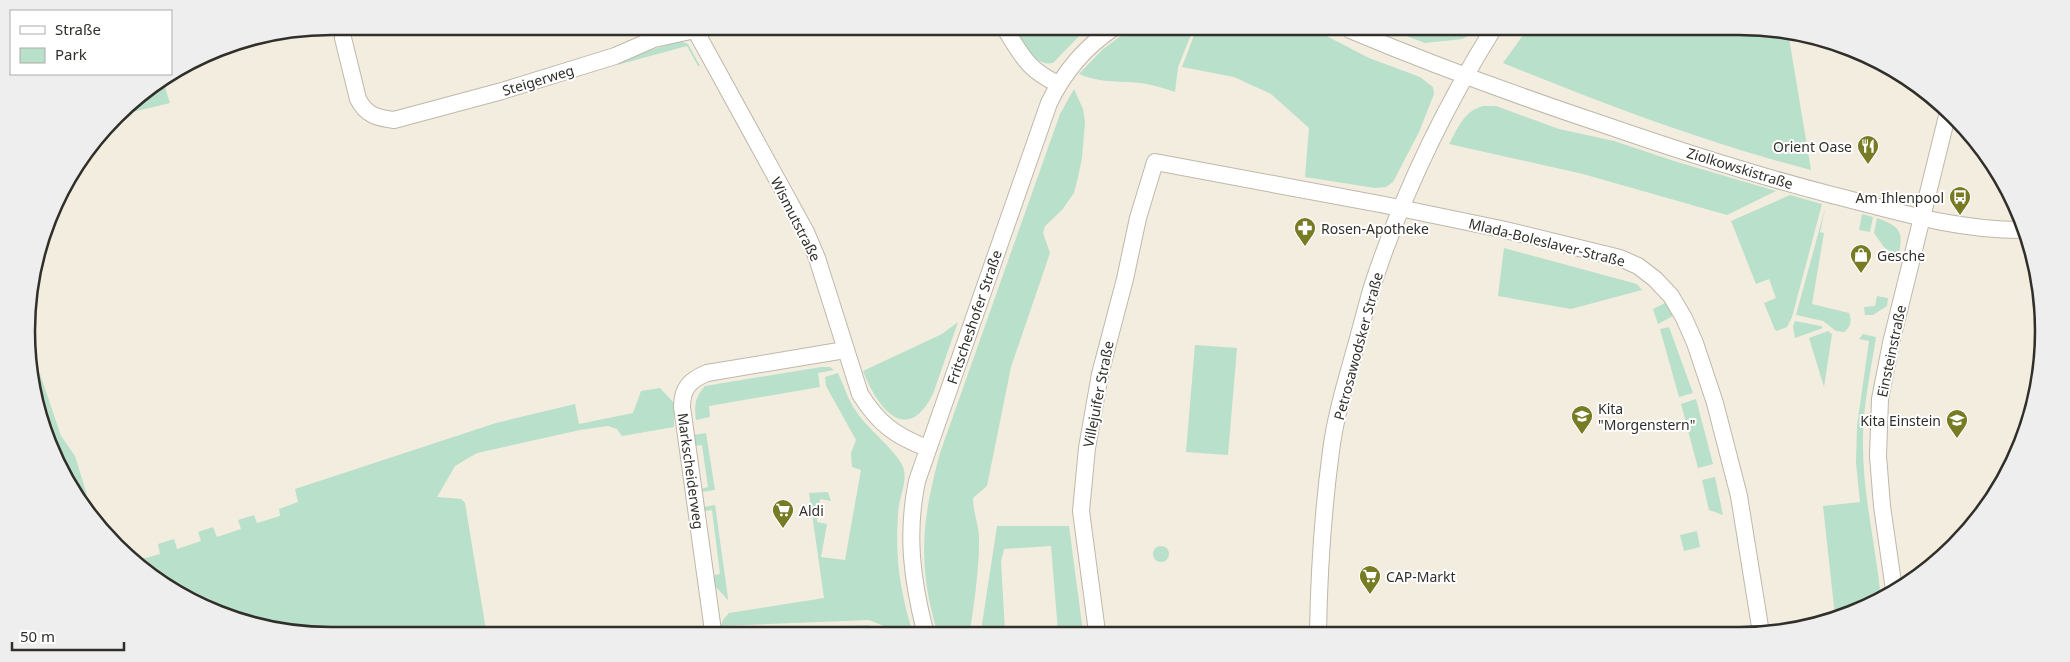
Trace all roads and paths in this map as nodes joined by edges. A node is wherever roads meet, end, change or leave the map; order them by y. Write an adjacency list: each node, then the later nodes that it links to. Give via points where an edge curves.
1 (343, 35): 2 (street, Steigerweg, via 362,108 378,118 394,120 502,91)
2 (670, 35)
3 (698, 35): 15 (street, Wismutstraße, via 806,232)
4 (1009, 35): 9 (street, via 1036,73)
5 (1105, 35): 9 (street, Fritscheshofer Straße, via 1071,65)
6 (1362, 35): 8 (street)
7 (1490, 35): 8 (street, Petrosawodsker Straße)
8 (1466, 77): 12 (street, Petrosawodsker Straße, via 1423,158); 13 (street, Ziolkowskistraße, via 1749,172)
9 (1058, 84): 16 (street, Fritscheshofer Straße, via 1048,103)
10 (1946, 120): 13 (street, Einsteinstraße)
11 (1155, 162): 12 (street, Mlada-Boleslaver-Straße); 21 (street, Villejuifer Straße, via 1100,374 1087,448 1081,511)
12 (1402, 208): 18 (street, Mlada-Boleslaver-Straße, via 1620,258 1656,279 1671,296 1695,343 1715,404 1739,496); 22 (street, Petrosawodsker Straße, via 1372,286 1331,450)
13 (1922, 218): 14 (street, Ziolkowskistraße, via 1958,226); 17 (street, Einsteinstraße, via 1891,343 1879,411 1879,466)
14 (2017, 230)
15 (845, 350): 16 (street, Wismutstraße, via 860,394 872,414 887,428); 19 (street, Markscheiderweg, via 707,373 694,378 686,387 682,407)
16 (928, 448): 20 (street, Fritscheshofer Straße, via 917,482 910,527 912,574)
17 (1893, 583)
18 (1760, 626)
19 (713, 627)
20 (924, 627)
21 (1096, 627)
22 (1318, 627)

